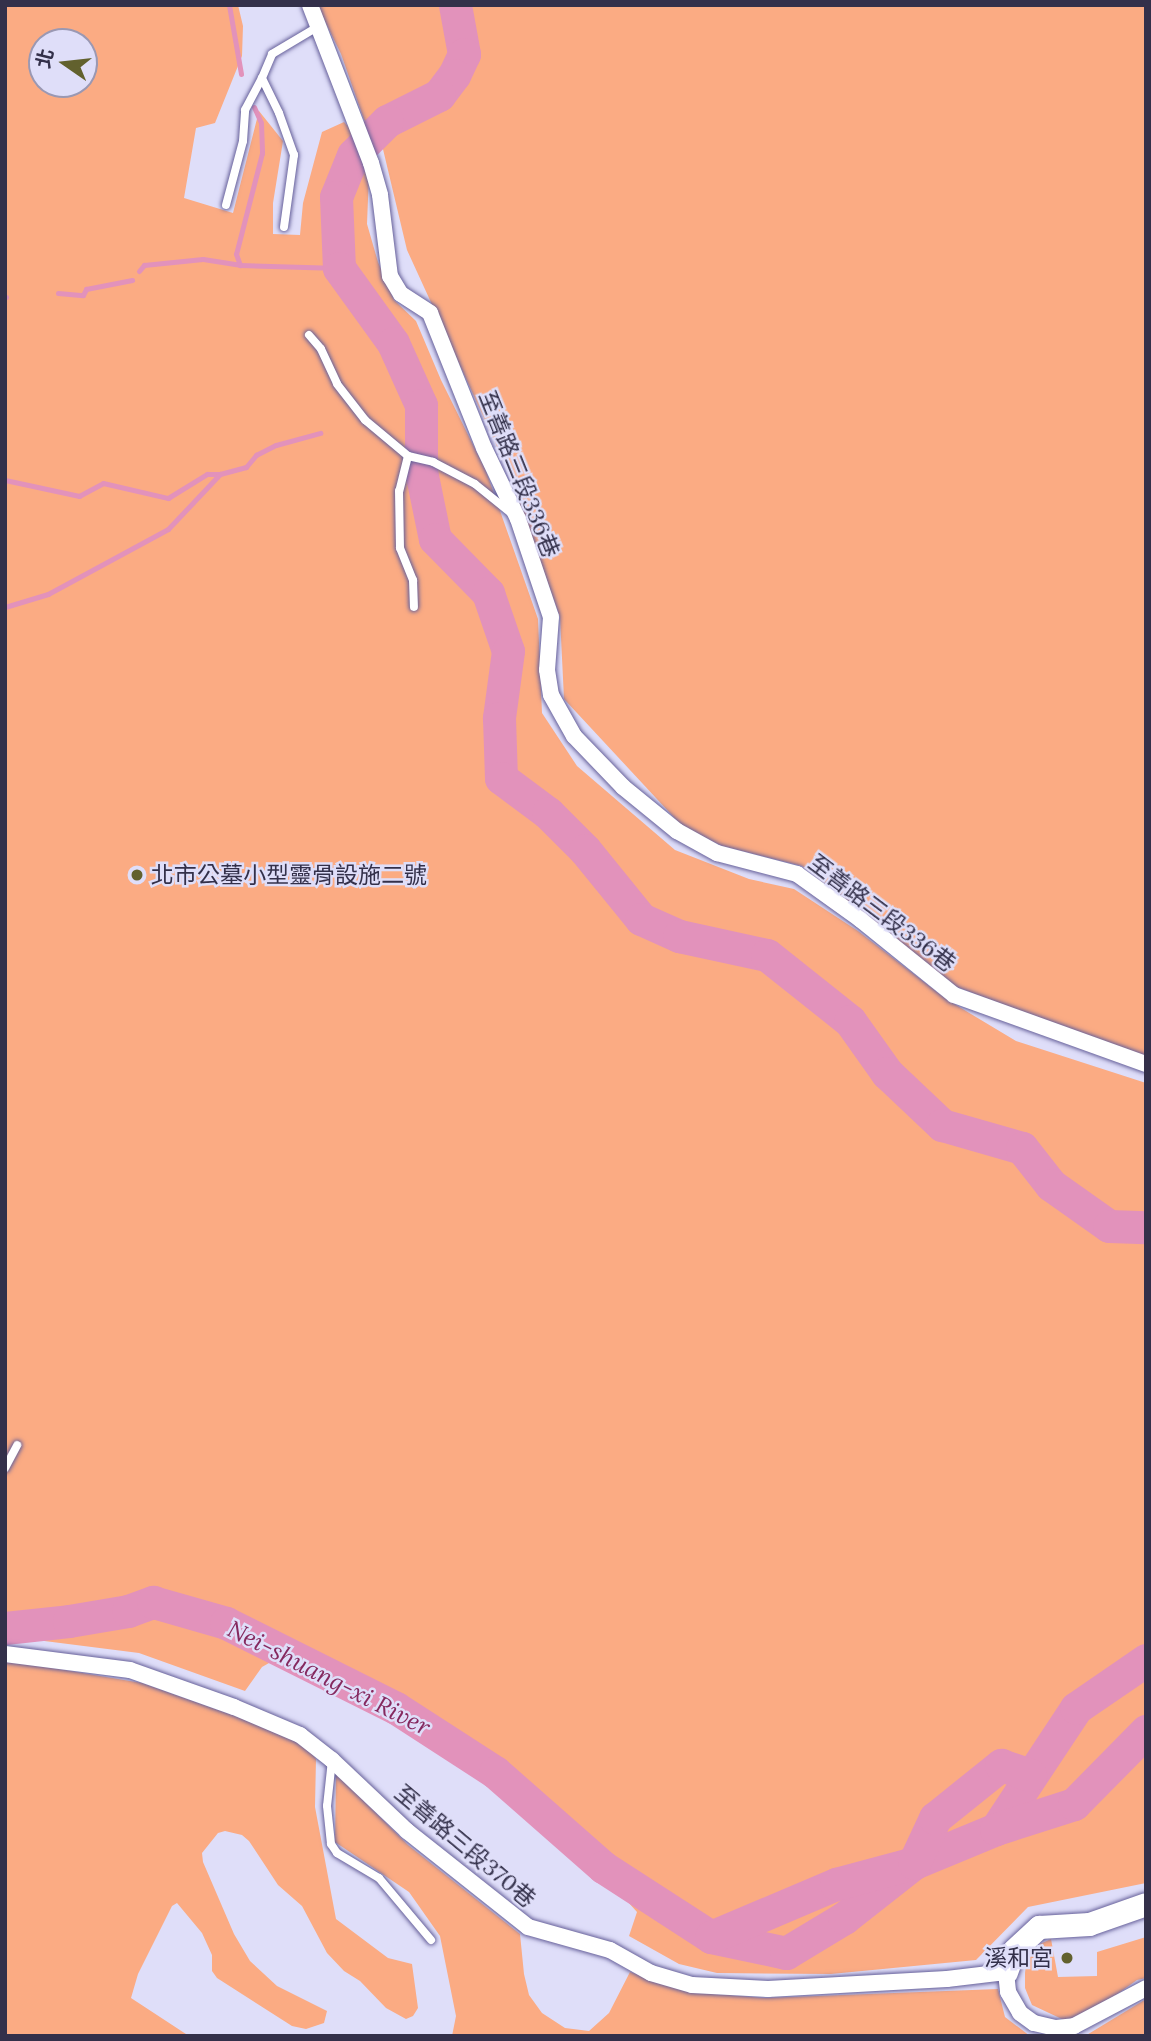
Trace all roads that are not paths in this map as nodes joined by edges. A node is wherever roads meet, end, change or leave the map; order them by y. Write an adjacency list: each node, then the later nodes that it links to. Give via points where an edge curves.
1 (310, 5): 2 (street)
2 (319, 26): 3 (lane, via 272,54); 8 (street, 至善路三段336巷, via 371,163 380,195 390,276 401,295 430,313)
3 (261, 78): 4 (lane, via 245,110 243,141); 5 (lane, via 294,155)
4 (226, 205)
5 (284, 227)
6 (309, 335): 7 (lane, via 365,420)
7 (408, 456): 8 (lane, via 433,462 475,484); 9 (lane, via 399,491 400,548 413,580)
8 (518, 519): 10 (street, 至善路三段336巷, via 551,617 547,670 551,695 574,736 623,787 677,831 717,853 797,874 954,995)
9 (414, 607)
10 (1146, 1064)
11 (17, 1445): 12 (lane)
12 (5, 1468)
13 (5, 1654): 14 (street, 至善路三段370巷, via 130,1670 300,1735)
14 (332, 1760): 16 (lane, via 327,1806 331,1844 337,1853 379,1878); 17 (street, 至善路三段370巷, via 407,1831 528,1927 610,1950 651,1973 692,1985 768,1989)
15 (1146, 1904): 17 (street, via 1089,1924 1039,1927 1014,1950)
16 (430, 1940)
17 (1006, 1972): 18 (street, via 1007,1992 1020,2013 1034,2023 1056,2028 1073,2026)
18 (1146, 1988)

